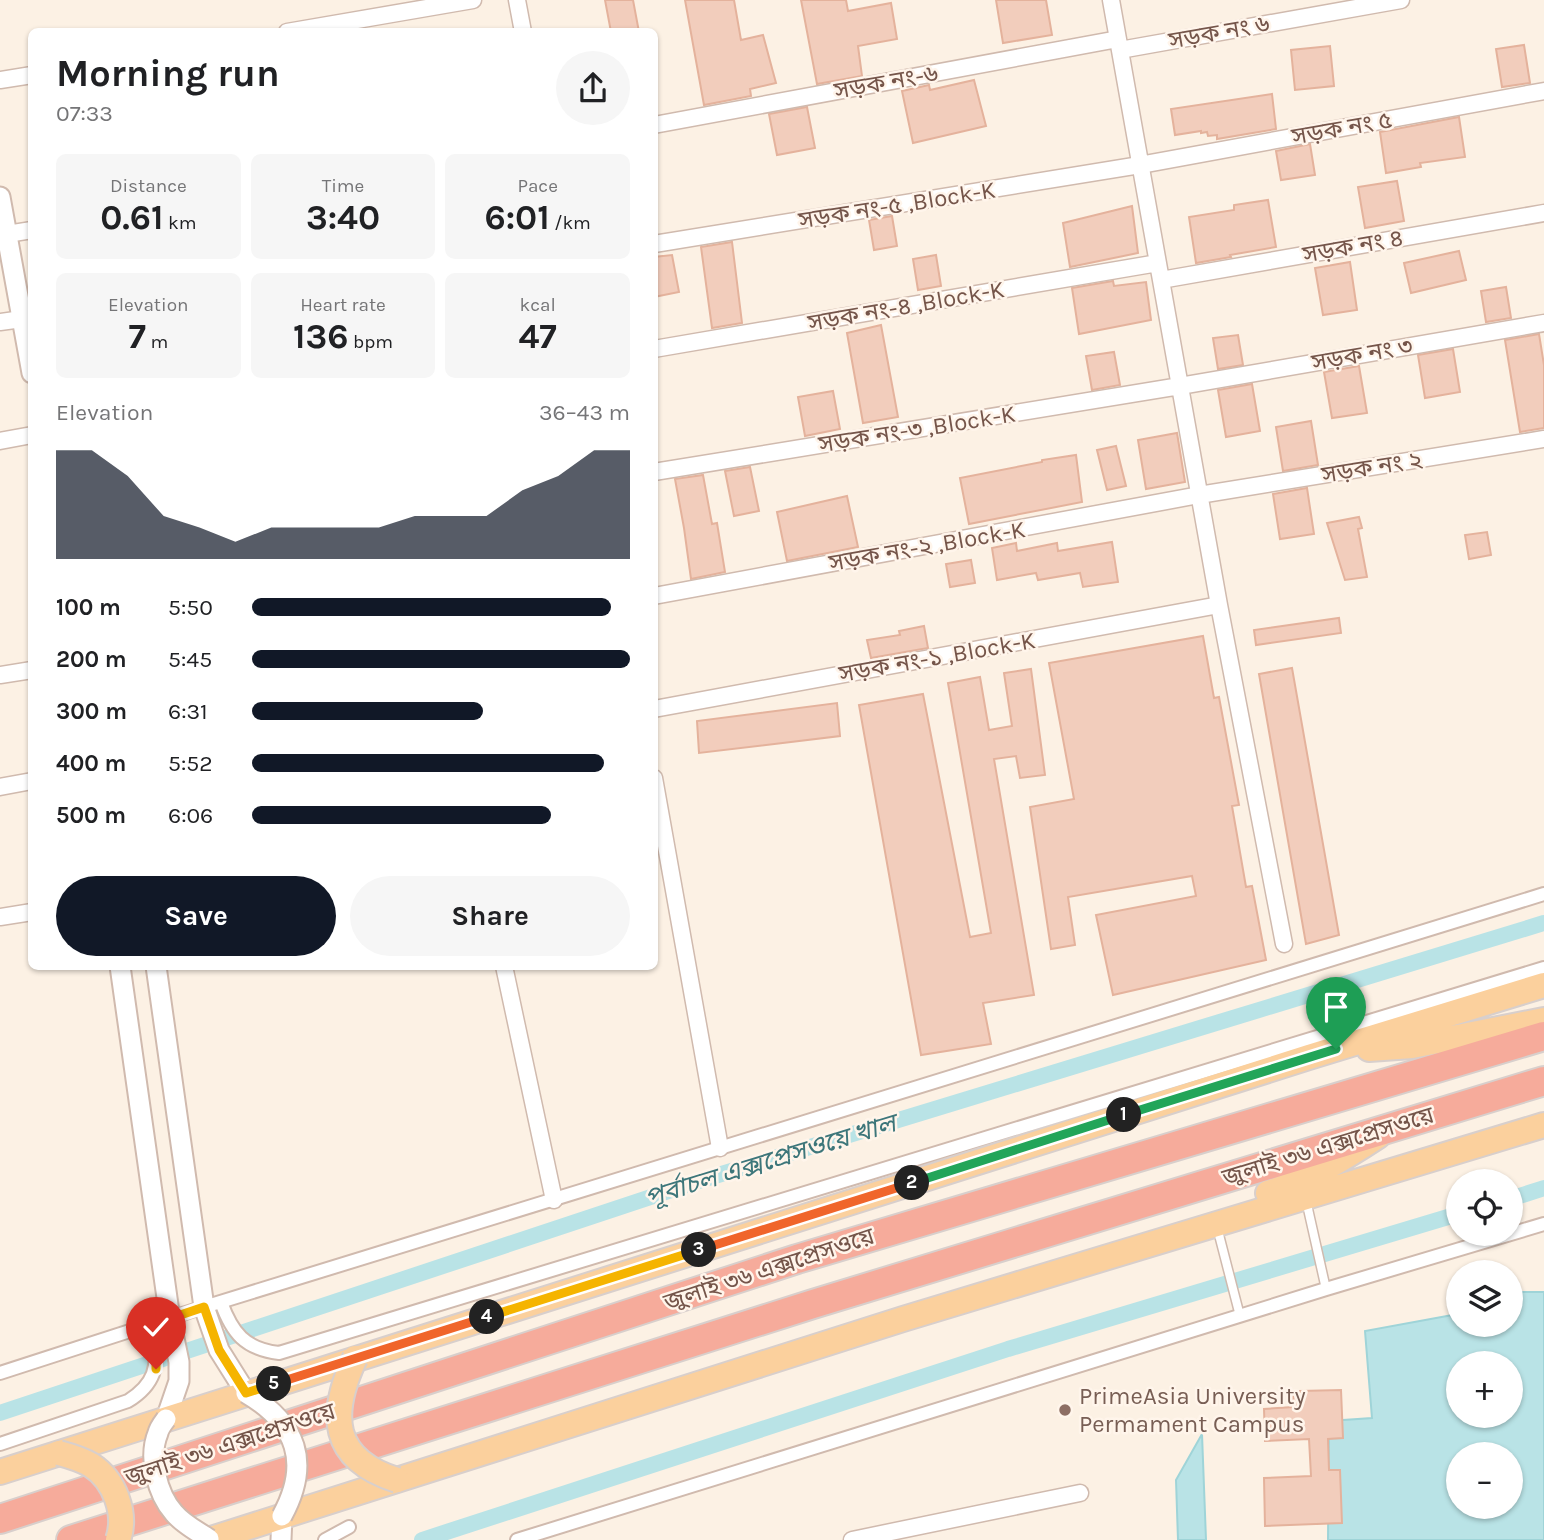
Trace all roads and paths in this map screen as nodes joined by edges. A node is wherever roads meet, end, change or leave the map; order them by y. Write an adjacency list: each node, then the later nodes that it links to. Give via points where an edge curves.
1 (473, 0): 5 (street)
2 (517, 0): 6 (street)
3 (1111, 0): 7 (street)
4 (1401, 0): 7 (street, সড়ক নং ৬)
5 (310, 28)
6 (522, 28)
7 (1119, 44): 11 (street, সড়ক নং-৬); 12 (street)
8 (28, 76): 9 (street)
9 (0, 80)
10 (1544, 92): 12 (street, সড়ক নং ৫)
11 (658, 124)
12 (1140, 165): 17 (street, সড়ক নং-৫ ,Block-K); 18 (street)
13 (1, 203): 16 (street)
14 (1544, 212): 19 (street, সড়ক নং ৪)
15 (28, 231): 16 (street)
16 (7, 234): 20 (street)
17 (658, 243)
18 (1158, 263): 19 (street); 24 (street, সড়ক নং-৪ ,Block-K)
19 (1161, 280): 25 (street)
20 (22, 319): 21 (street); 23 (street)
21 (0, 322)
22 (1544, 323): 25 (street, সড়ক নং ৩)
23 (28, 342)
24 (658, 348)
25 (1180, 386): 29 (street, সড়ক নং-৩ ,Block-K); 30 (street)
26 (28, 436): 28 (street)
27 (1544, 439): 30 (street, সড়ক নং ২)
28 (0, 441)
29 (658, 471)
30 (1199, 495): 31 (street, সড়ক নং-২ ,Block-K); 32 (street)
31 (658, 595)
32 (1219, 605): 35 (street, সড়ক নং-১ ,Block-K); 43 (street)
33 (28, 671): 34 (street)
34 (0, 675)
35 (658, 708)
36 (28, 782): 37 (street)
37 (0, 787)
38 (658, 821): 39 (street)
39 (660, 843): 55 (street)
40 (1544, 894): 55 (street)
41 (28, 913): 42 (street)
42 (0, 917)
43 (1284, 944)
44 (1544, 968): 62 (street, via 279,1353 247,1343)
45 (121, 970): 64 (street)
46 (157, 970): 62 (street)
47 (505, 970): 57 (street)
48 (1544, 985): 51 (main road)
49 (1544, 1020): 51 (main road, via 1412,1046)
50 (1544, 1036): 75 (highway, জুলাই ৩৬ এক্সপ্রেসওয়ে, via 797,1259)
51 (1336, 1049): 66 (main road)
52 (1544, 1081): 54 (highway, জুলাই ৩৬ এক্সপ্রেসওয়ে)
53 (1544, 1125): 56 (main road)
54 (1393, 1126): 60 (main road, via 1342,1160 1288,1186 1117,1240 1086,1254); 78 (highway, জুলাই ৩৬ এক্সপ্রেসওয়ে)
55 (720, 1148): 57 (street)
56 (1306, 1197): 58 (main road); 61 (lane)
57 (554, 1200): 62 (street)
58 (1217, 1224): 60 (main road); 63 (lane)
59 (1544, 1224): 61 (street)
60 (1071, 1268): 73 (main road)
61 (1326, 1289): 63 (street)
62 (213, 1304): 64 (street); 68 (street, via 219,1350)
63 (1240, 1316): 82 (street)
64 (170, 1319): 65 (street); 69 (street, via 179,1381)
65 (133, 1331): 67 (street); 70 (street, via 153,1337 156,1352 156,1369 141,1393)
66 (355, 1358): 68 (main road); 73 (main road, bridge, via 340,1395 342,1436 361,1464)
67 (0, 1373)
68 (246, 1393): 69 (main road); 77 (street, bridge, via 273,1411 297,1455 296,1483)
69 (166, 1419): 71 (main road, bridge); 80 (street, bridge, via 155,1446 160,1487 174,1514)
70 (0, 1444)
71 (59, 1453): 72 (main road); 79 (main road, bridge, via 90,1464 106,1479 120,1506)
72 (0, 1472)
73 (397, 1480): 77 (main road)
74 (1080, 1493): 83 (street)
75 (0, 1519)
76 (349, 1527): 81 (street)
77 (281, 1528): 80 (main road)
78 (71, 1540)
79 (118, 1540)
80 (209, 1540)
81 (325, 1540)
82 (517, 1540)
83 (852, 1540)

